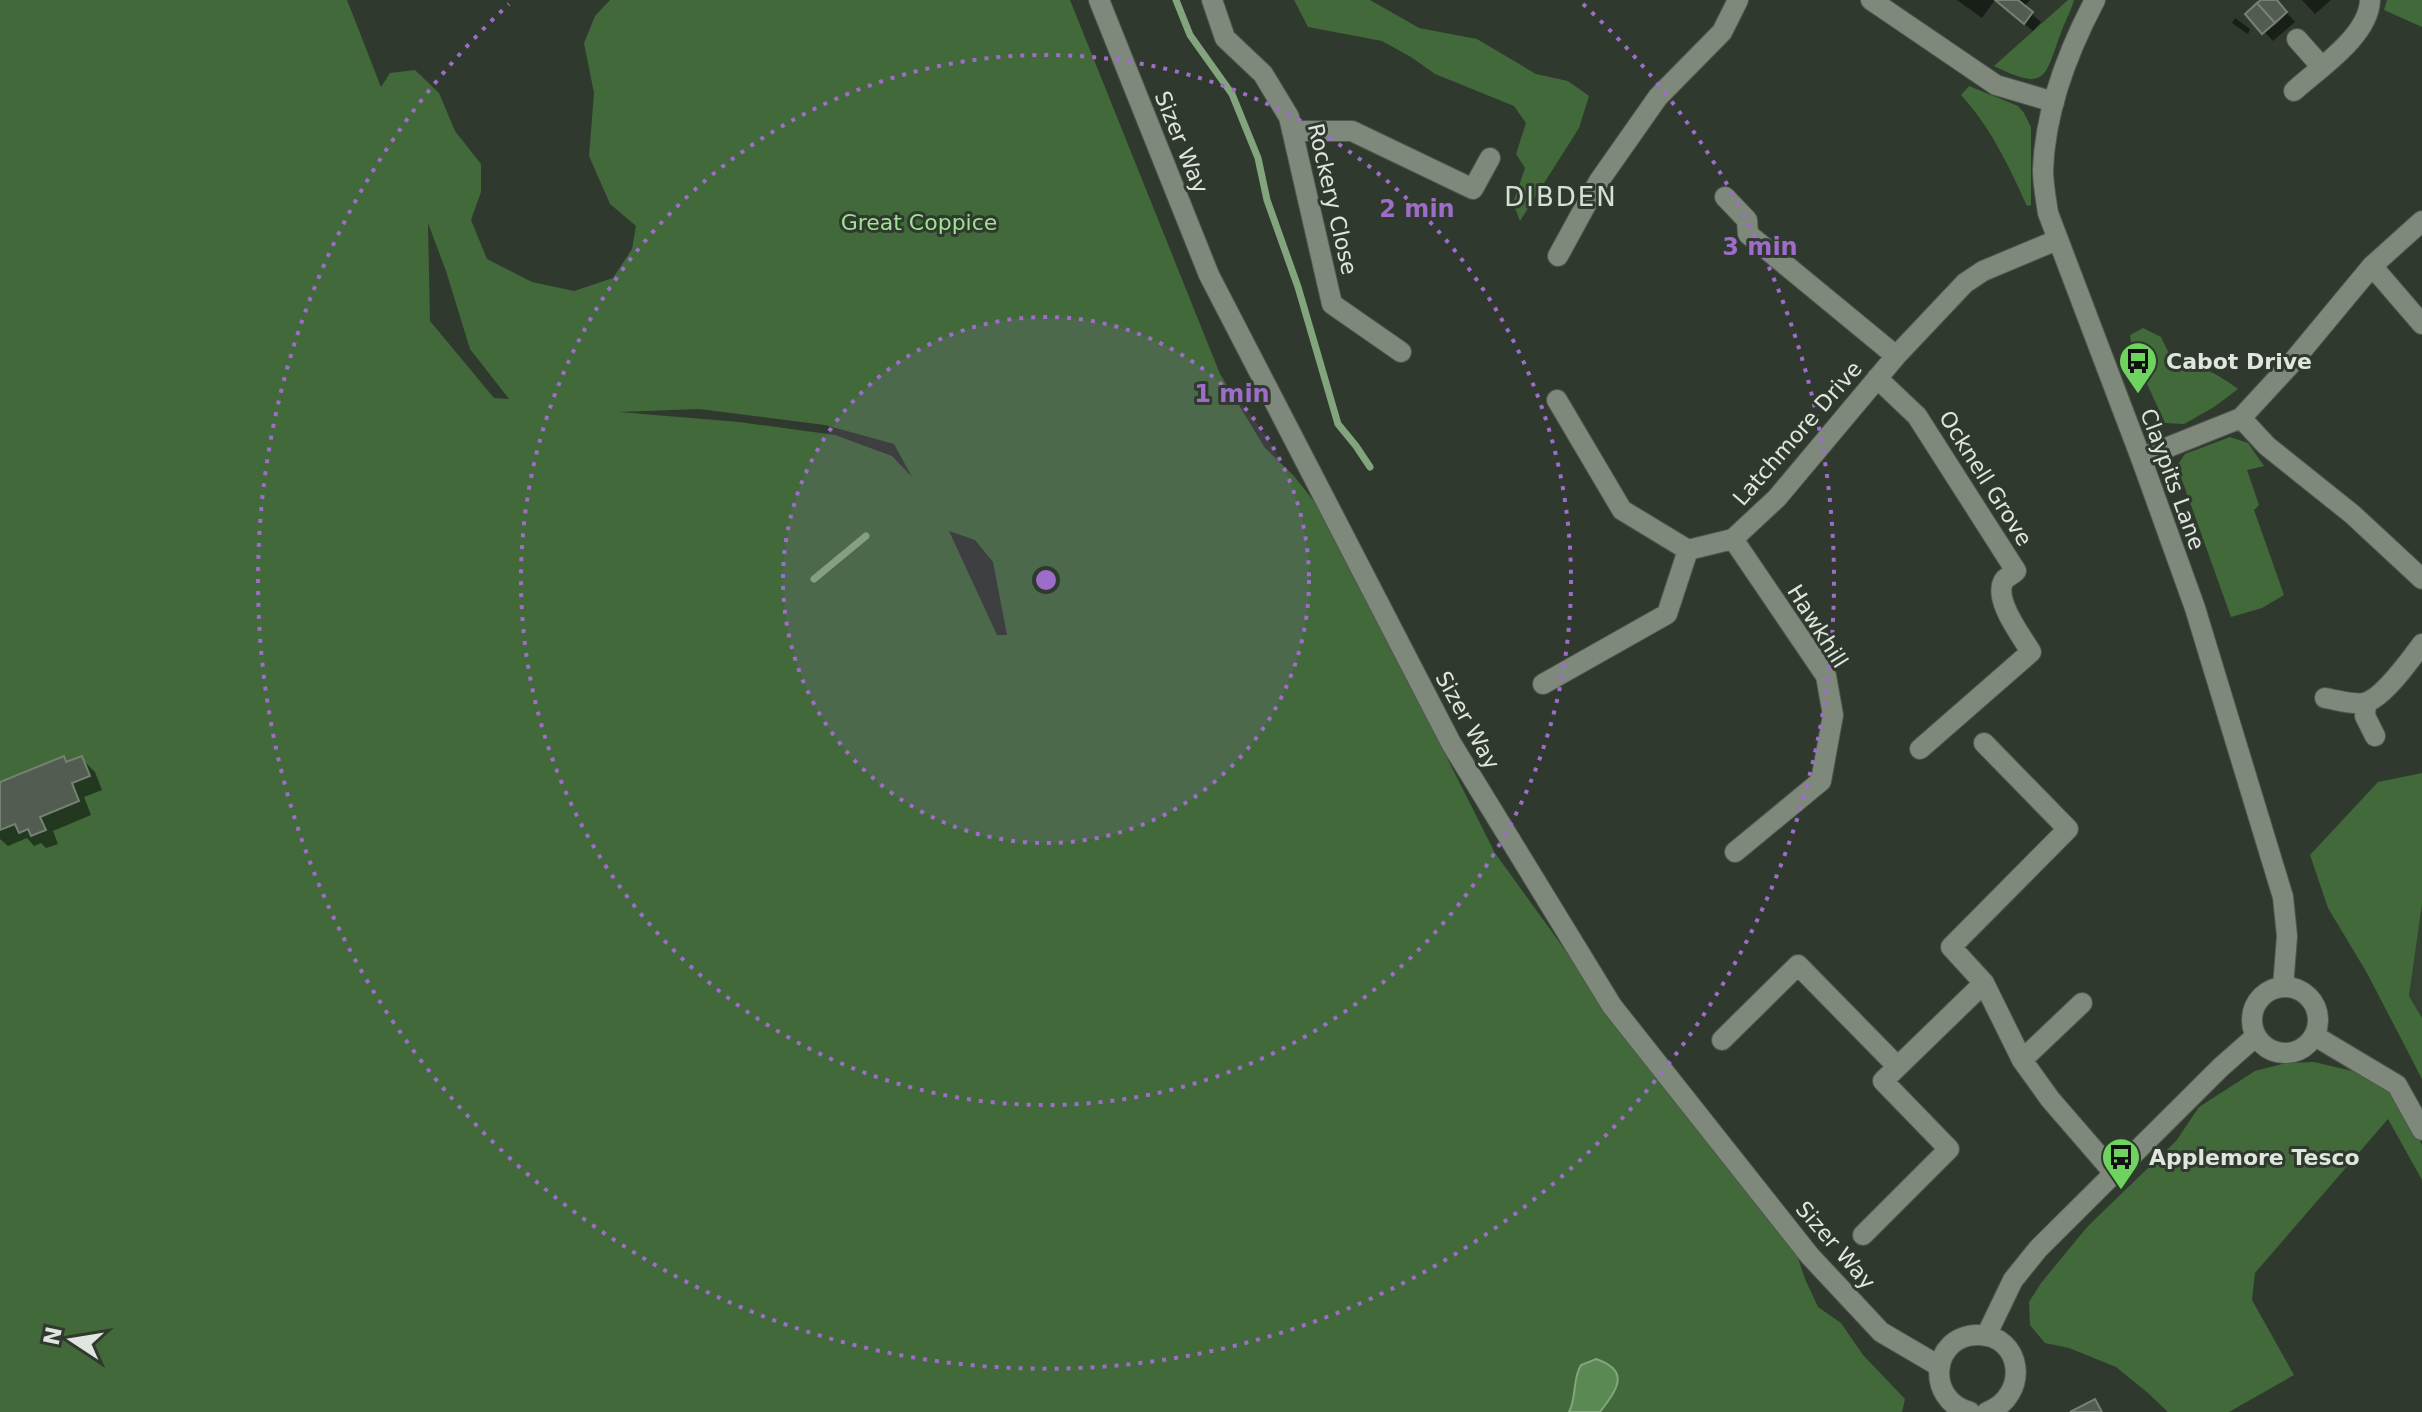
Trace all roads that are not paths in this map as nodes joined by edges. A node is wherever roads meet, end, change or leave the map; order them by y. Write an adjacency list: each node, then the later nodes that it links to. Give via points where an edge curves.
1 (1099, 0): 48 (street, Sizer Way, via 1209,275 1451,743 1604,993 1810,1256 1881,1332)
2 (1212, 0): 11 (street, Rockery Close, via 1225,38 1263,74)
3 (1738, 0): 16 (street, via 1722,32 1658,97 1599,181)
4 (1871, 0): 10 (street, via 1996,85)
5 (2095, 0): 10 (street, Claypits Lane)
6 (2370, 0): 8 (street, via 2353,38)
7 (2297, 39): 8 (street)
8 (2321, 66): 9 (street)
9 (2294, 91)
10 (2054, 102): 15 (street, Claypits Lane, via 2043,174)
11 (1292, 131): 12 (street, via 1352,131 1473,189); 19 (street, Rockery Close, via 1332,304)
12 (1490, 158)
13 (1725, 197): 20 (street, via 1747,220 1748,234)
14 (2422, 221): 17 (street)
15 (2057, 240): 20 (street, Latchmore Drive, via 1965,283); 24 (street, Claypits Lane)
16 (1558, 256)
17 (2372, 266): 18 (street); 23 (street)
18 (2422, 324)
19 (1401, 352)
20 (1896, 356): 21 (street, Latchmore Drive)
21 (1877, 378): 25 (street, Latchmore Drive, via 1777,498); 34 (street, Ocknell Grove, via 1917,416 2016,571 2005,579 2003,604 2031,652)
22 (1557, 400): 26 (street, via 1622,510)
23 (2241, 418): 24 (street); 27 (street)
24 (2141, 458): 37 (street, Claypits Lane, via 2195,608 2283,897)
25 (1733, 539): 26 (street, Latchmore Drive); 35 (street, Hawkhill, via 1826,676 1833,715 1821,781)
26 (1688, 550): 29 (street, via 1667,614)
27 (2422, 579)
28 (2422, 644): 31 (street, via 2388,687)
29 (1543, 684)
30 (2325, 698): 31 (street)
31 (2366, 703): 32 (street, via 2365,716)
32 (2375, 736)
33 (1984, 743): 36 (street, via 2068,829 1951,947)
34 (1920, 749)
35 (1735, 852)
36 (1984, 983): 42 (street); 43 (street)
37 (2283, 987): 39 (street, via 2311,1000 2318,1018); 40 (street, via 2262,995 2255,1004)
38 (2082, 1003): 42 (street)
39 (2315, 1036): 40 (street, via 2291,1053 2270,1051); 44 (street, via 2397,1085)
40 (2255, 1037): 45 (street)
41 (1722, 1040): 43 (street, via 1798,965)
42 (2022, 1060): 45 (street)
43 (1890, 1074): 46 (street, via 1949,1149)
44 (2422, 1130)
45 (2114, 1173): 47 (street, via 2013,1280)
46 (1863, 1235)
47 (1986, 1336): 48 (street, via 1962,1338); 50 (street, via 2006,1347 2017,1379 2007,1400)
48 (1939, 1366): 49 (street, via 1943,1392 1951,1403)
49 (1970, 1412)
50 (1987, 1412)

